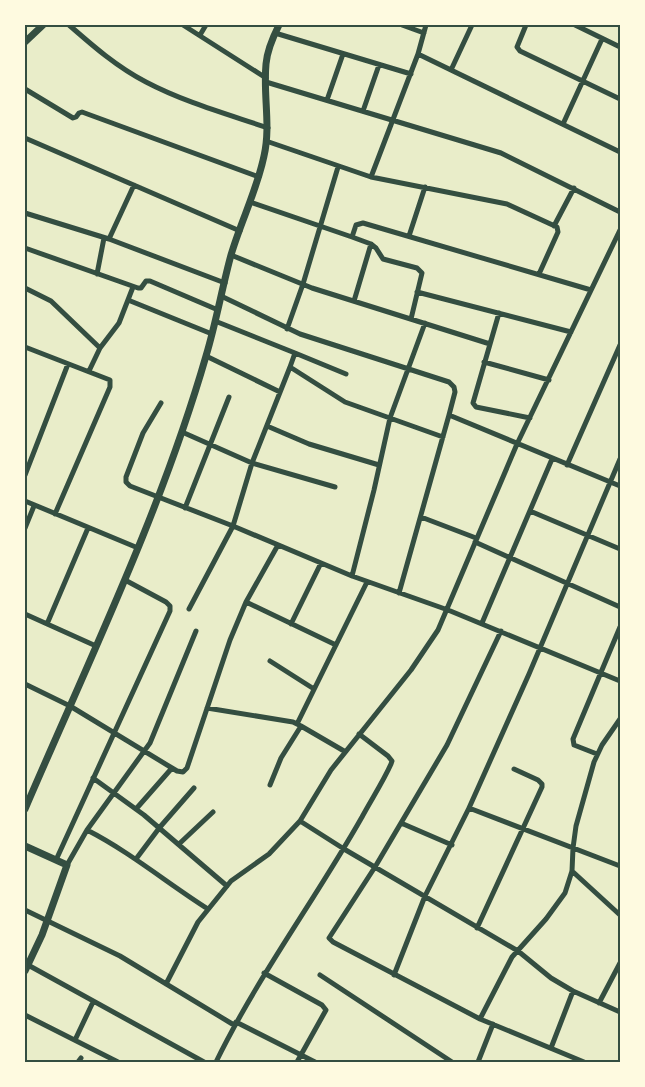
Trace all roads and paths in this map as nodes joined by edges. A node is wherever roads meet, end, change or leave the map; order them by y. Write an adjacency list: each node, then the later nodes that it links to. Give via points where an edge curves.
1 (43, 25): 15 (street)
2 (69, 25): 30 (street, via 103,54 147,82)
3 (183, 25): 13 (street)
4 (206, 25): 13 (street)
5 (279, 25): 12 (street)
6 (402, 25): 11 (street)
7 (426, 25): 11 (street)
8 (472, 25): 20 (street)
9 (526, 25): 23 (street, via 517,43 518,49)
10 (575, 25): 14 (street)
11 (424, 33): 18 (street)
12 (275, 34): 17 (street); 22 (street, via 267,54)
13 (200, 35): 22 (street)
14 (602, 39): 16 (street); 23 (street)
15 (25, 42)
16 (620, 47)
17 (343, 54): 19 (street); 26 (street)
18 (418, 54): 20 (street); 21 (street)
19 (379, 65): 21 (street); 27 (street)
20 (451, 70): 29 (street)
21 (411, 74): 28 (street)
22 (266, 80): 26 (street); 30 (street)
23 (582, 81): 25 (street); 29 (street)
24 (25, 89): 36 (street, via 71,117 82,112)
25 (620, 99)
26 (327, 100): 27 (street)
27 (363, 110): 28 (street)
28 (393, 120): 35 (street); 39 (street, via 501,153)
29 (563, 124): 33 (street)
30 (268, 128): 32 (street)
31 (25, 138): 37 (street)
32 (266, 142): 34 (street); 36 (street)
33 (620, 152)
34 (338, 167): 35 (street); 43 (street)
35 (371, 176): 38 (street)
36 (259, 177): 40 (street)
37 (134, 185): 45 (street); 49 (street)
38 (425, 187): 44 (street, via 507,204); 47 (street)
39 (574, 188): 41 (street); 44 (street)
40 (250, 202): 43 (street); 45 (street)
41 (620, 212)
42 (25, 213): 49 (street)
43 (320, 226): 48 (street); 58 (street)
44 (554, 226): 56 (street, via 558,232)
45 (240, 230): 54 (street)
46 (620, 230): 51 (street)
47 (409, 236): 48 (street, via 360,223); 56 (street)
48 (352, 237): 50 (street)
49 (107, 239): 55 (street); 57 (street)
50 (371, 244): 62 (street, via 384,259 421,271); 65 (street)
51 (612, 246): 53 (street); 61 (street)
52 (25, 248): 55 (street)
53 (620, 250)
54 (231, 255): 57 (street); 58 (street)
55 (97, 274): 59 (street)
56 (539, 274): 61 (street)
57 (225, 283): 63 (street)
58 (303, 284): 65 (street); 71 (street)
59 (133, 287): 64 (street); 66 (street, via 141,288 150,281)
60 (25, 288): 77 (street, via 58,307)
61 (591, 290): 72 (street)
62 (418, 292): 67 (street); 68 (street)
63 (222, 296): 66 (street); 71 (street)
64 (128, 300): 73 (street); 77 (street, via 119,323)
65 (354, 301): 68 (street)
66 (218, 310): 69 (street)
67 (498, 313): 72 (street); 74 (street)
68 (411, 319): 70 (street)
69 (215, 321): 73 (street); 78 (street)
70 (425, 323): 74 (street); 83 (street)
71 (287, 329): 83 (street)
72 (571, 332): 86 (street)
73 (212, 334): 79 (street)
74 (490, 344): 80 (street)
75 (620, 344): 102 (street)
76 (25, 347): 81 (street)
77 (100, 348): 84 (street)
78 (295, 353): 82 (street); 85 (street)
79 (206, 356): 87 (street); 94 (street)
80 (484, 362): 86 (street); 92 (street, via 474,406)
81 (68, 364): 84 (street); 103 (street)
82 (290, 367): 87 (street); 91 (street, via 345,402)
83 (408, 370): 90 (street, via 452,384 455,392); 91 (street)
84 (90, 372): 112 (street, via 110,380 110,387)
85 (346, 374)
86 (549, 380): 92 (street)
87 (280, 392): 93 (street)
88 (229, 397): 97 (street)
89 (161, 403): 107 (street, via 136,448 126,482)
90 (449, 415): 95 (street); 96 (street)
91 (390, 418): 95 (street); 101 (street)
92 (530, 418): 96 (street)
93 (267, 426): 100 (street); 101 (street, via 309,444)
94 (182, 432): 97 (street); 107 (street)
95 (443, 436): 113 (street)
96 (517, 444): 99 (street); 118 (street)
97 (210, 445): 100 (street); 110 (street)
98 (620, 458): 104 (street)
99 (552, 459): 102 (street); 111 (street)
100 (252, 464): 105 (street); 114 (street)
101 (379, 465): 124 (street)
102 (567, 465): 104 (street)
103 (25, 475)
104 (609, 482): 106 (street); 117 (street)
105 (335, 486)
106 (620, 486)
107 (158, 497): 110 (street); 120 (street)
108 (25, 501): 109 (street)
109 (34, 506): 112 (street); 115 (street)
110 (185, 508): 114 (street)
111 (530, 511): 117 (street); 122 (street)
112 (55, 514): 116 (street)
113 (421, 517): 118 (street); 128 (street)
114 (233, 526): 119 (street); 131 (street)
115 (25, 528)
116 (88, 528): 120 (street); 135 (street)
117 (587, 536): 121 (street); 127 (street)
118 (476, 540): 122 (street); 132 (street)
119 (278, 545): 123 (street); 129 (street)
120 (138, 548): 125 (street)
121 (620, 549)
122 (510, 558): 127 (street); 134 (street)
123 (320, 563): 124 (street); 136 (street)
124 (352, 576): 126 (street)
125 (125, 580): 141 (street); 152 (street, via 166,602 170,608)
126 (367, 582): 128 (street); 140 (street)
127 (567, 584): 130 (street); 142 (street)
128 (399, 593): 132 (street)
129 (246, 602): 136 (street); 149 (street)
130 (620, 607)
131 (189, 609)
132 (448, 610): 134 (street); 153 (street, via 426,651)
133 (25, 614): 135 (street)
134 (482, 623): 138 (street)
135 (47, 624): 141 (street)
136 (291, 624): 140 (street)
137 (620, 627): 144 (street)
138 (500, 631): 142 (street); 169 (street, via 447,745)
139 (196, 632): 154 (street)
140 (336, 645): 147 (street)
141 (96, 646): 148 (street)
142 (540, 648): 144 (street); 164 (street)
143 (270, 662): 147 (street)
144 (601, 674): 145 (street); 156 (street, via 573,739 574,745)
145 (620, 681)
146 (25, 684): 148 (street)
147 (314, 689): 151 (street)
148 (70, 706): 152 (street); 163 (street)
149 (208, 708): 151 (street); 157 (street, via 185,770 180,773)
150 (620, 719): 156 (street)
151 (299, 725): 155 (street); 160 (street)
152 (115, 732): 154 (street); 159 (street)
153 (359, 734): 155 (street); 177 (street, via 392,761)
154 (145, 751): 157 (street); 162 (street)
155 (344, 752): 168 (street)
156 (596, 754): 176 (street)
157 (172, 768): 166 (street)
158 (514, 769): 171 (street, via 542,784)
159 (94, 778): 162 (street); 179 (street)
160 (270, 785)
161 (194, 788): 170 (street)
162 (114, 792): 166 (street); 172 (street)
163 (27, 800): 165 (street)
164 (469, 808): 171 (street); 174 (street)
165 (25, 809)
166 (136, 809): 170 (street)
167 (214, 812): 173 (street)
168 (300, 821): 177 (street); 184 (street, via 269,854)
169 (401, 823): 174 (street); 182 (street)
170 (160, 827): 173 (street); 178 (street)
171 (523, 829): 176 (street); 190 (street)
172 (87, 830): 178 (street); 180 (street)
173 (179, 844): 184 (street)
174 (452, 845): 185 (street)
175 (25, 846): 179 (street)
176 (573, 848): 181 (street); 183 (street)
177 (344, 849): 182 (street); 194 (street)
178 (136, 859): 186 (street)
179 (56, 860): 180 (street)
180 (66, 865): 189 (street)
181 (620, 866)
182 (375, 867): 185 (street); 196 (street, via 329,938)
183 (572, 871): 188 (street); 191 (street, via 570,883 560,901)
184 (227, 886): 186 (street)
185 (425, 896): 190 (street); 196 (street)
186 (208, 909): 197 (street)
187 (25, 910): 189 (street)
188 (620, 915)
189 (47, 921): 193 (street); 197 (street, via 98,945)
190 (477, 928): 191 (street)
191 (518, 951): 198 (street); 203 (street)
192 (620, 963): 200 (street)
193 (26, 968): 199 (street)
194 (264, 973): 204 (street); 208 (street, via 325,1008)
195 (320, 975): 214 (street)
196 (394, 975): 203 (street)
197 (166, 984): 204 (street)
198 (573, 990): 200 (street); 207 (street)
199 (93, 1002): 206 (street); 210 (street)
200 (599, 1003): 201 (street)
201 (620, 1012)
202 (25, 1015): 206 (street)
203 (480, 1019): 205 (street)
204 (235, 1023): 208 (street); 211 (street)
205 (493, 1024): 207 (street); 215 (street)
206 (75, 1040): 209 (street)
207 (551, 1048): 216 (street)
208 (301, 1055): 212 (street); 213 (street)
209 (118, 1062)
210 (204, 1062)
211 (216, 1062)
212 (297, 1062)
213 (315, 1062)
214 (452, 1062)
215 (478, 1062)
216 (584, 1062)

